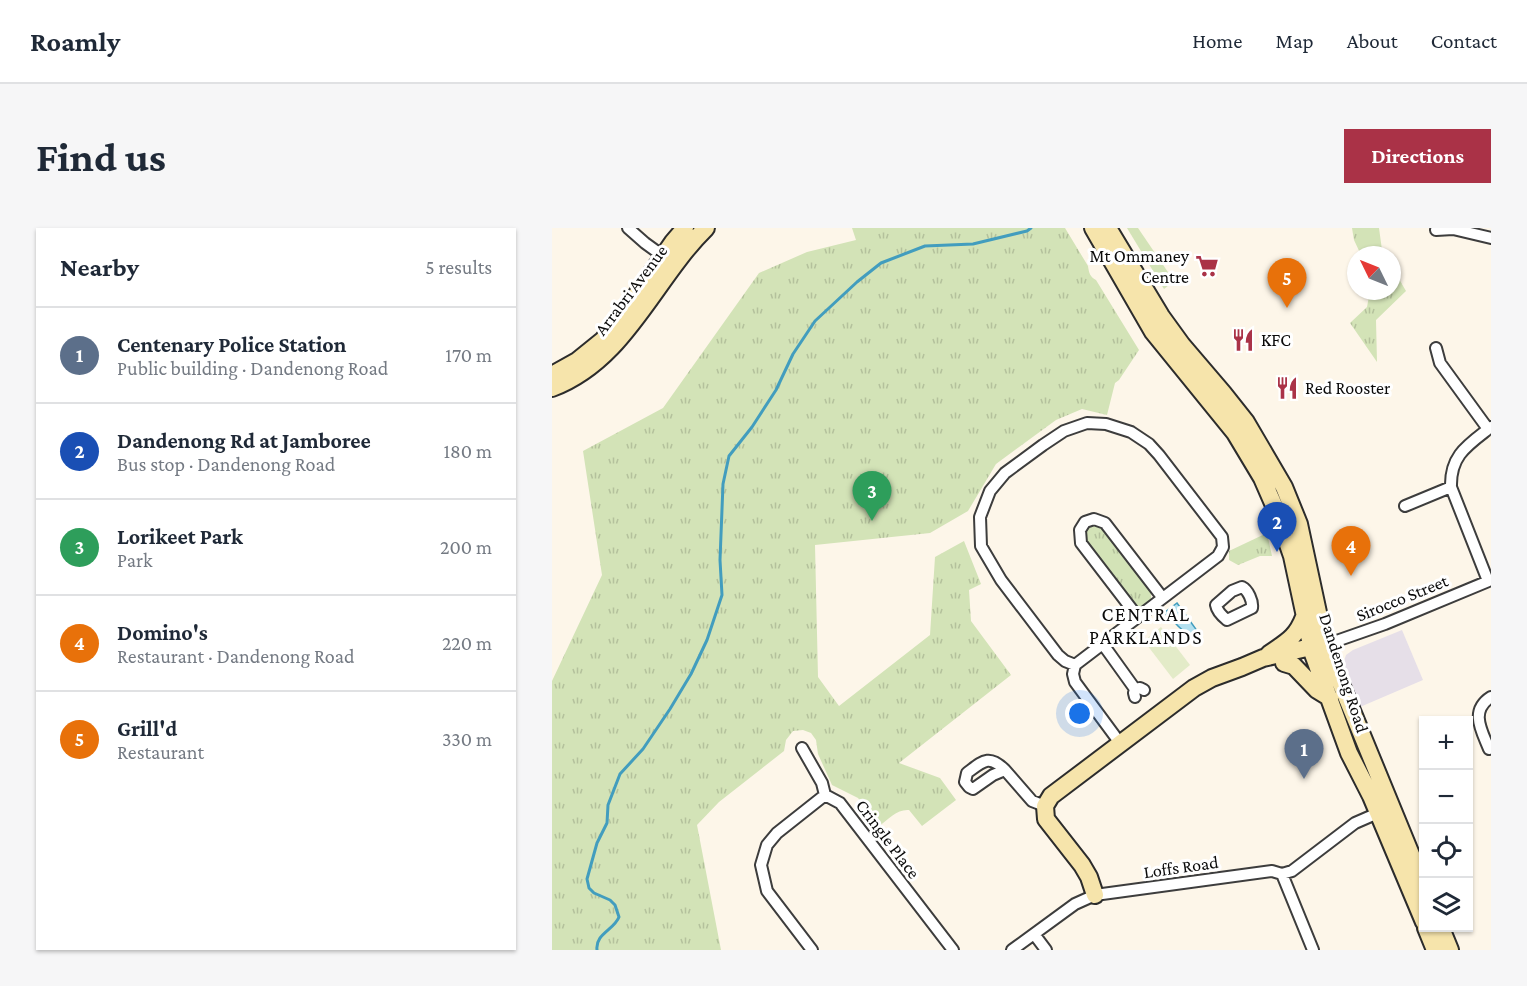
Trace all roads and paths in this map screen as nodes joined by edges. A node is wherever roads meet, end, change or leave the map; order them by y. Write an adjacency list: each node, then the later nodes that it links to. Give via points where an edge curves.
1 (628, 228): 8 (street)
2 (685, 228): 8 (main road, Arrabri Avenue)
3 (706, 228): 8 (main road, Arrabri Avenue, via 686,250)
4 (1093, 228): 18 (main road, Dandenong Road, via 1153,332 1235,433 1254,463 1292,556)
5 (1108, 228): 20 (main road, Dandenong Road, via 1161,316 1246,422 1284,487 1299,524)
6 (1436, 230): 7 (street, via 1453,229)
7 (1491, 238)
8 (669, 261): 10 (main road, Arrabri Avenue, via 603,340); 11 (main road, Arrabri Avenue, via 628,329 607,353 579,375)
9 (1436, 348): 12 (street, via 1440,363)
10 (552, 375)
11 (552, 388)
12 (1490, 428): 13 (street, via 1455,460)
13 (1451, 487): 14 (street); 15 (street)
14 (1405, 506)
15 (1490, 580): 20 (street, Sirocco Street)
16 (1162, 597): 17 (street); 17 (street, via 1105,523 1094,519 1085,522 1080,530 1081,543); 23 (street, via 1218,556 1223,547 1222,537 1149,444 1131,432 1087,423 1064,430 1005,473 990,491 980,518 981,546 1001,580 1058,655)
17 (1137, 616): 19 (street)
18 (1304, 617): 20 (main road, Dandenong Road); 21 (main road, via 1294,636)
19 (1102, 643): 23 (street); 25 (street)
20 (1316, 649): 21 (main road); 22 (main road); 27 (main road, Dandenong Road); 35 (main road, Dandenong Road)
21 (1263, 658): 24 (main road)
22 (1284, 663): 24 (main road); 27 (main road, via 1294,666)
23 (1075, 665): 28 (street, via 1075,682)
24 (1242, 667): 28 (main road, via 1194,688)
25 (1138, 692)
26 (1491, 697): 30 (street, via 1481,707 1477,719)
27 (1330, 698): 33 (main road, Dandenong Road, via 1349,753)
28 (1120, 743): 34 (main road, via 1051,796)
29 (802, 748): 32 (street, Cringle Place)
30 (1490, 749)
31 (1005, 770): 34 (street, via 1032,801)
32 (825, 795): 44 (street, via 777,833 767,845 761,865 767,891); 45 (street, Cringle Place, via 840,803)
33 (1371, 796): 35 (main road, Dandenong Road); 36 (street)
34 (1045, 807): 39 (main road, via 1046,819 1082,865)
35 (1383, 808): 36 (street); 38 (main road, Dandenong Road); 40 (main road, Dandenong Road)
36 (1355, 823): 37 (street, via 1292,871)
37 (1282, 874): 39 (street, Loffs Road, via 1272,871); 48 (street)
38 (1420, 878)
39 (1095, 895): 43 (street, Loffs Road, via 1075,904)
40 (1419, 908)
41 (1428, 932): 49 (main road)
42 (1443, 932): 50 (main road)
43 (1034, 934): 46 (street, Loffs Road); 47 (street)
44 (812, 950)
45 (952, 950)
46 (1012, 950)
47 (1046, 950)
48 (1313, 950)
49 (1435, 950)
50 (1450, 950)

